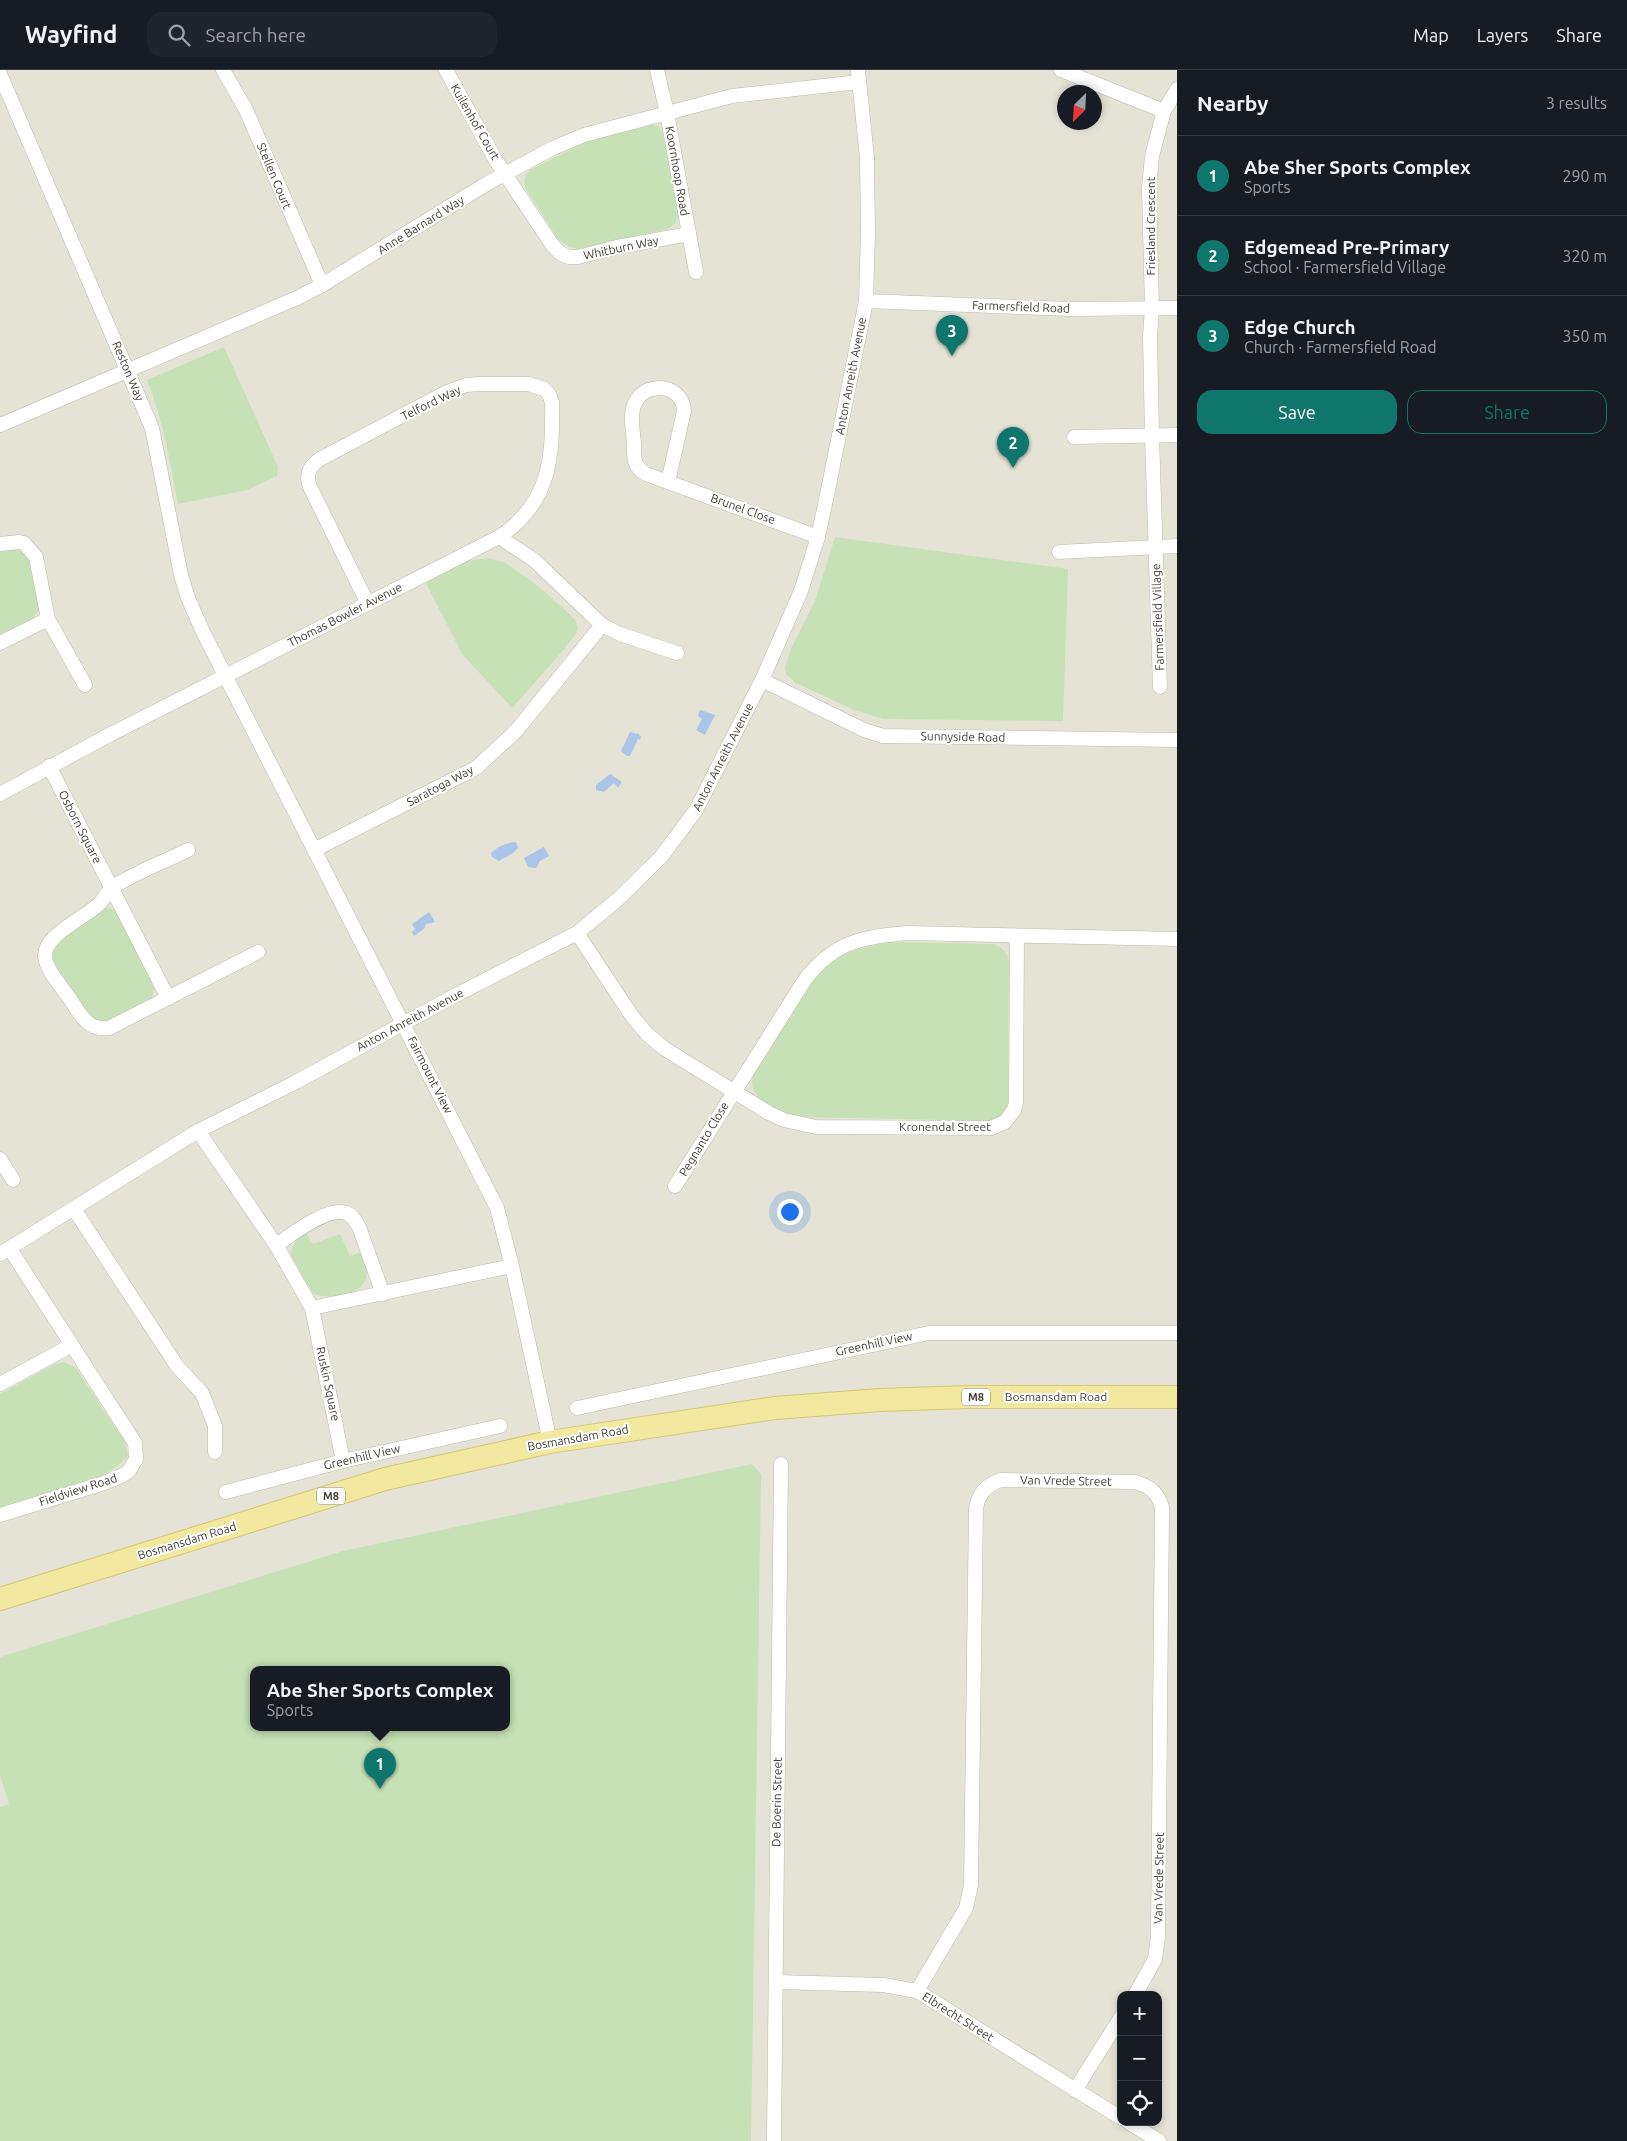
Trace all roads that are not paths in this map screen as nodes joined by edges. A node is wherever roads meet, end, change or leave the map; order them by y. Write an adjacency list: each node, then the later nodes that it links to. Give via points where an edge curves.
1 (223, 70): 13 (street, Stellen Court, via 246,110)
2 (446, 70): 10 (street, Kuilenhof Court)
3 (657, 70): 9 (street, Koornhoop Road)
4 (1061, 70): 8 (street)
5 (0, 74): 17 (street, Reston Way)
6 (858, 76): 9 (street, Anne Barnard Way, via 732,96); 14 (street, Anton Anreith Avenue, via 867,158)
7 (1177, 89): 8 (street, Friesland Crescent)
8 (1164, 111): 15 (street, Friesland Crescent, via 1152,156 1150,188)
9 (667, 113): 10 (street, Anne Barnard Way, via 584,135); 11 (street, Koornhoop Road)
10 (505, 174): 11 (street, Whitburn Way, via 553,246 569,257); 13 (street, Anne Barnard Way)
11 (689, 234): 12 (street, Koornhoop Road)
12 (696, 272)
13 (322, 285): 17 (street, Anne Barnard Way)
14 (866, 301): 15 (street, Farmersfield Road, via 1070,309); 24 (street, Anton Anreith Avenue)
15 (1152, 308): 16 (street, Farmersfield Road); 20 (street, Farmersfield Village)
16 (1177, 308)
17 (127, 370): 18 (street, Anne Barnard Way); 34 (street, Reston Way, via 152,428 188,598)
18 (0, 425)
19 (1177, 435): 20 (street)
20 (1152, 436): 21 (street); 26 (street, Farmersfield Village)
21 (1074, 437)
22 (668, 482): 22 (street, Brunel Close, via 646,474 635,464 633,410 640,396 654,388 676,392 684,403); 24 (street, Brunel Close)
23 (499, 537): 29 (street, Thomas Bowler Avenue); 29 (street, Telford Way, via 528,512 541,491 548,468 552,402 544,389 529,384 479,384 447,392 320,459 311,467 307,481); 31 (street, via 534,560)
24 (818, 537): 35 (street, Anton Anreith Avenue, via 801,591)
25 (0, 544): 30 (street, via 24,543 33,551)
26 (1156, 546): 27 (street, Farmersfield Village); 28 (street, Farmersfield Village); 37 (street, Farmersfield Village)
27 (1177, 546)
28 (1059, 552)
29 (368, 604): 34 (street, Thomas Bowler Avenue)
30 (48, 620): 32 (street); 36 (street)
31 (602, 625): 33 (street); 42 (street, Saratoga Way, via 516,731 476,768)
32 (0, 643)
33 (677, 653)
34 (226, 676): 39 (street, Thomas Bowler Avenue); 42 (street, Fairmount View)
35 (762, 680): 38 (street, Sunnyside Road, via 864,730 883,736); 44 (street, Anton Anreith Avenue, via 696,810 661,857)
36 (85, 685)
37 (1160, 687)
38 (1177, 740)
39 (49, 766): 40 (street, Thomas Bowler Avenue); 43 (street, Osborn Square)
40 (0, 794)
41 (188, 850): 43 (street)
42 (314, 850): 49 (street, Fairmount View)
43 (111, 888): 48 (street, Osborn Square); 48 (street, via 101,902 50,943 45,954 52,972 84,1021 98,1028 109,1028)
44 (577, 933): 49 (street, Anton Anreith Avenue); 50 (street, Kronendal Street, via 647,1034 665,1049)
45 (1017, 936): 46 (street); 50 (street, via 879,935 848,943 817,964); 50 (street, Kronendal Street, via 1016,1103 1010,1117 1001,1125 991,1128 816,1127 784,1120)
46 (1177, 939)
47 (258, 952): 48 (street)
48 (168, 998)
49 (404, 1024): 51 (street, Anton Anreith Avenue); 58 (street, Fairmount View, via 496,1208)
50 (733, 1091): 54 (street, Pegnanto Close)
51 (198, 1131): 55 (street, Anton Anreith Avenue); 56 (street, Ruskin Square)
52 (0, 1159): 53 (street)
53 (13, 1180)
54 (675, 1186)
55 (74, 1209): 57 (street, Anton Anreith Avenue); 68 (street, via 177,1366 202,1393 214,1426)
56 (276, 1245): 59 (street, via 323,1216 345,1212 359,1227); 60 (street, Ruskin Square)
57 (5, 1252): 62 (street, Fieldview Road)
58 (512, 1266): 59 (street); 67 (street, Fairmount View)
59 (384, 1294): 60 (street)
60 (312, 1308): 69 (street, Ruskin Square)
61 (1177, 1333): 65 (street, Greenhill View, via 929,1333)
62 (70, 1346): 63 (street); 72 (street, Fieldview Road, via 134,1443 133,1466 123,1475 104,1483)
63 (0, 1384)
64 (1177, 1397): 67 (main road, Bosmansdam Road / M8, via 968,1397 870,1401 775,1408)
65 (577, 1408)
66 (500, 1426): 69 (street, Greenhill View)
67 (550, 1442): 73 (main road, Bosmansdam Road / M8, via 385,1479)
68 (215, 1452)
69 (344, 1461): 71 (street, Greenhill View)
70 (781, 1464): 74 (street, De Boerin Street)
71 (226, 1492)
72 (0, 1515)
73 (0, 1599)
74 (776, 1982): 75 (street, Elbrecht Street, via 883,1985); 81 (street, De Boerin Street)
75 (916, 1991): 76 (street, Van Vrede Street, via 966,1908 971,1885 977,1502 988,1486 1001,1480 1144,1484 1154,1490 1162,1507 1158,1936 1155,1959); 78 (street, Elbrecht Street)
76 (1137, 1991)
77 (1117, 2024): 78 (street)
78 (1075, 2090): 79 (street, Elbrecht Street)
79 (1117, 2116)
80 (1135, 2126): 82 (street)
81 (774, 2141)
82 (1159, 2141)

